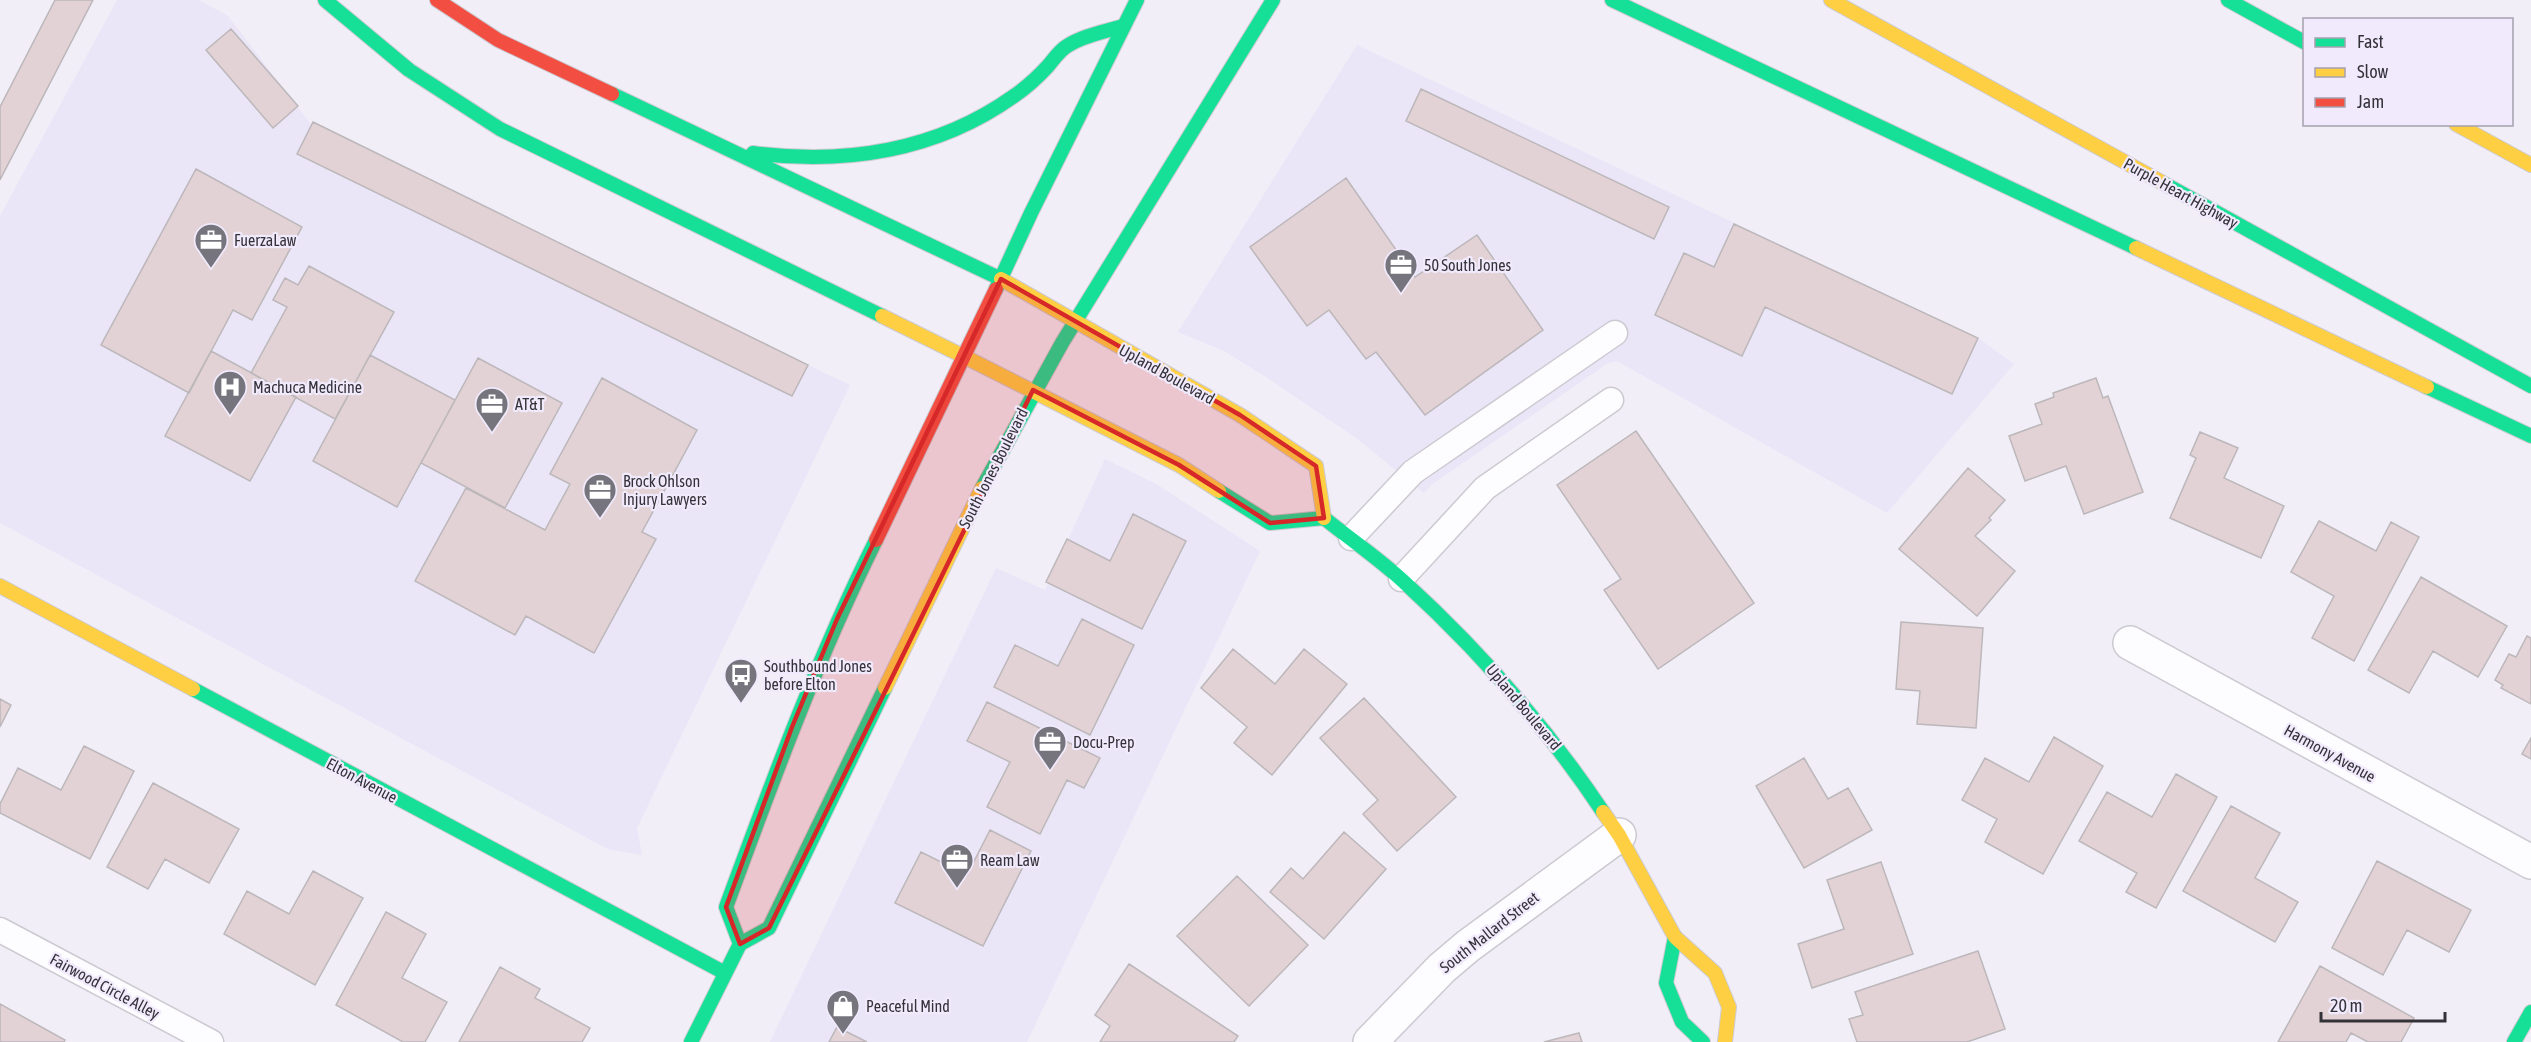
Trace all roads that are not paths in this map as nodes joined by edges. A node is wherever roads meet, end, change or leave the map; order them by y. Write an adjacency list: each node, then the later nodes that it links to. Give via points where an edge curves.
1 (324, 0): 16 (main road, via 410,72 500,129)
2 (437, 0): 11 (main road, via 506,42)
3 (1137, 0): 8 (main road)
4 (1273, 0): 14 (main road, South Jones Boulevard)
5 (1612, 0): 20 (main road)
6 (1832, 0): 17 (main road, Purple Heart Highway)
7 (2228, 0): 9 (main road)
8 (1124, 26): 11 (main road, via 1067,45 1006,102 976,120 923,142 873,154 825,157 777,158); 13 (main road)
9 (2303, 41)
10 (2460, 126): 12 (main road)
11 (721, 148): 13 (main road, Upland Boulevard)
12 (2531, 165)
13 (1001, 279): 14 (main road, Upland Boulevard); 16 (main road)
14 (1075, 323): 18 (main road, South Jones Boulevard); 21 (main road, Upland Boulevard, via 1240,415 1316,466)
15 (1615, 333): 22 (lane, via 1413,472)
16 (965, 357): 18 (main road); 30 (main road, via 837,619 792,727 726,907)
17 (2531, 386)
18 (1033, 390): 21 (main road, via 1179,465 1270,524); 30 (main road, South Jones Boulevard, via 769,928)
19 (1611, 400): 23 (lane, via 1485,488)
20 (2531, 436)
21 (1324, 518): 22 (main road, Upland Boulevard)
22 (1351, 538): 23 (main road, Upland Boulevard)
23 (1401, 579): 26 (main road, Upland Boulevard, via 1515,692 1567,758)
24 (0, 586): 31 (main road, Elton Avenue)
25 (2130, 643): 27 (street, Harmony Avenue)
26 (1619, 836): 29 (main road, Upland Boulevard); 35 (street, South Mallard Street, via 1468,946)
27 (2531, 862)
28 (0, 930): 33 (lane, Fairwood Circle Alley)
29 (1675, 937): 36 (main road, via 1666,983 1682,1022); 37 (main road, Upland Boulevard, via 1715,973 1729,1007)
30 (740, 944): 31 (main road)
31 (725, 973): 34 (main road)
32 (2531, 1012): 38 (main road)
33 (211, 1042)
34 (691, 1042)
35 (1370, 1042)
36 (1703, 1042)
37 (1725, 1042)
38 (2514, 1042)

